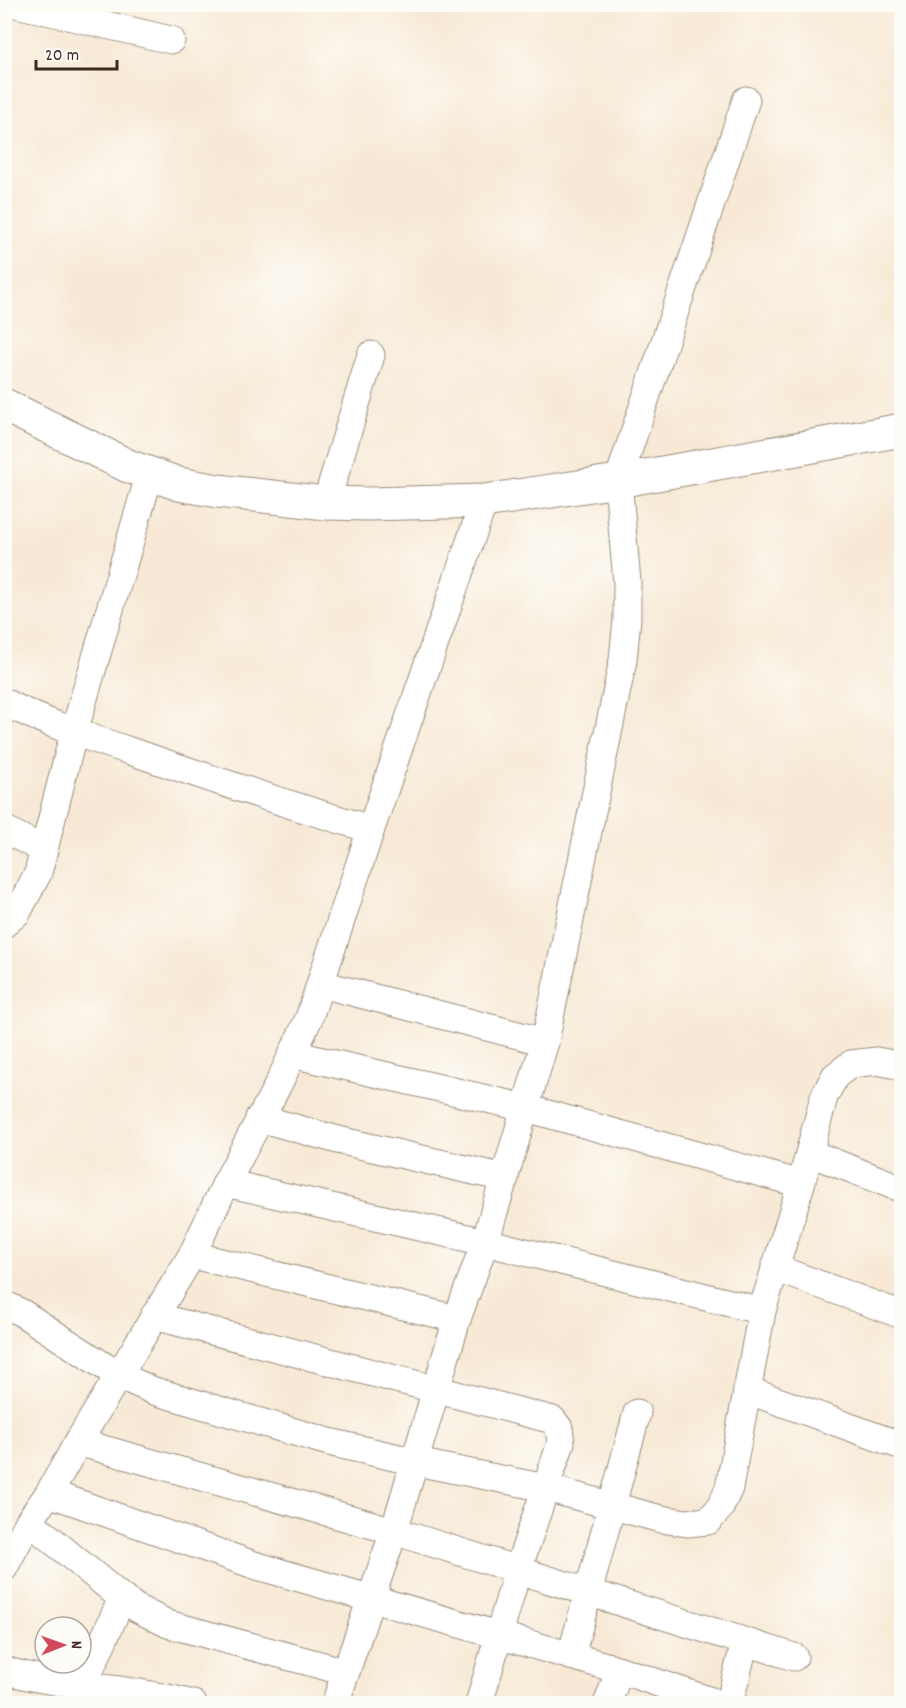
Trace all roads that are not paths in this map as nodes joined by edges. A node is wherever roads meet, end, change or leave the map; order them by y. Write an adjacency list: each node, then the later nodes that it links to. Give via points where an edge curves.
1 (16, 4): 2 (street)
2 (171, 40)
3 (746, 100): 8 (street)
4 (371, 355): 10 (street)
5 (4, 405): 7 (street)
6 (902, 430): 8 (street)
7 (150, 473): 10 (street, via 179,484 218,491); 12 (street)
8 (618, 481): 9 (street); 18 (street, via 627,582 623,660)
9 (484, 501): 10 (street); 14 (street)
10 (326, 503)
11 (4, 702): 12 (street)
12 (74, 732): 14 (street, via 257,795); 15 (street)
13 (4, 829): 15 (street)
14 (371, 829): 17 (street)
15 (44, 850): 16 (street, via 28,895)
16 (4, 924)
17 (321, 984): 18 (street); 19 (street)
18 (545, 1042): 21 (street)
19 (292, 1054): 21 (street); 22 (street)
20 (902, 1066): 23 (street, via 876,1061 851,1064 835,1076 824,1096)
21 (526, 1108): 24 (street); 26 (street)
22 (259, 1118): 24 (street); 25 (street)
23 (810, 1153): 26 (street); 27 (street)
24 (505, 1178): 28 (street)
25 (226, 1183): 28 (street); 29 (street)
26 (801, 1184): 30 (street)
27 (902, 1189)
28 (485, 1242): 32 (street); 35 (street)
29 (192, 1254): 34 (street); 35 (street)
30 (775, 1268): 32 (street); 33 (street)
31 (4, 1304): 36 (street)
32 (762, 1311): 38 (street)
33 (902, 1315)
34 (154, 1316): 36 (street); 37 (street)
35 (457, 1319): 37 (street)
36 (118, 1375): 40 (street); 42 (street, via 153,1391 330,1442)
37 (436, 1390): 42 (street); 43 (street, via 553,1420 559,1428 561,1443)
38 (747, 1390): 41 (street); 45 (street, via 729,1488 720,1508 708,1521 661,1519)
39 (637, 1413): 45 (street)
40 (78, 1442): 44 (street); 47 (street)
41 (902, 1446)
42 (416, 1462): 43 (street); 47 (street)
43 (546, 1488): 45 (street); 49 (street)
44 (49, 1493): 46 (street); 52 (street, via 254,1565)
45 (612, 1506): 50 (street)
46 (29, 1521): 48 (street); 51 (street)
47 (394, 1531): 49 (street); 52 (street)
48 (4, 1568)
49 (518, 1569): 50 (street); 53 (street)
50 (589, 1592): 54 (street); 55 (street)
51 (122, 1598): 59 (street, via 189,1631); 60 (street)
52 (371, 1598): 53 (street); 59 (street)
53 (498, 1634): 55 (street); 63 (street)
54 (745, 1642): 56 (street); 66 (street)
55 (571, 1656): 58 (street)
56 (794, 1657)
57 (4, 1670): 60 (street, via 54,1682)
58 (620, 1670): 64 (street); 65 (street)
59 (346, 1672): 62 (street)
60 (79, 1695): 61 (street, via 143,1692)
61 (193, 1704)
62 (335, 1704)
63 (479, 1704)
64 (607, 1704)
65 (720, 1704)
66 (729, 1704)

